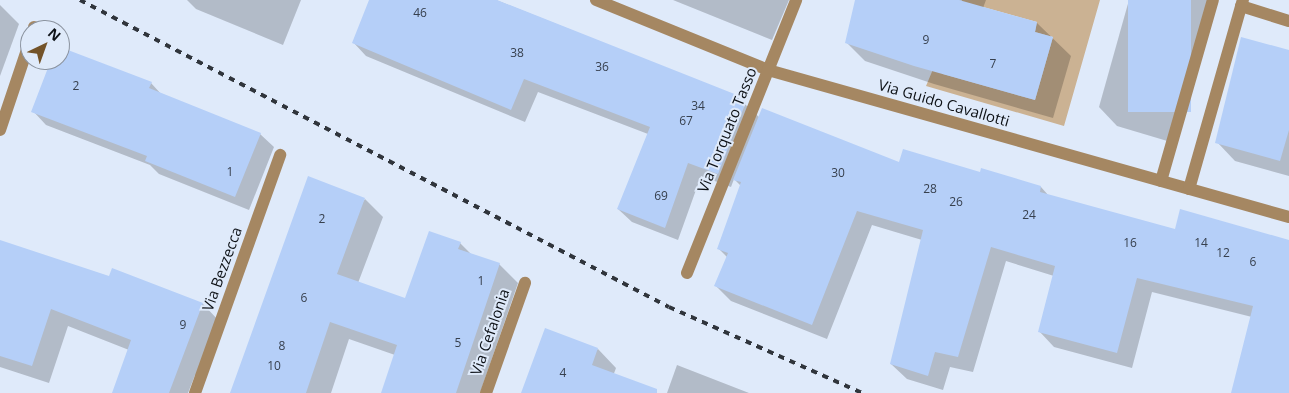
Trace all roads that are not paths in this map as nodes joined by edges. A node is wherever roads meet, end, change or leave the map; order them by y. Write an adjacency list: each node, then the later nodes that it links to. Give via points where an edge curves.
1 (596, 0): 7 (street, Via Guido Cavallotti)
2 (796, 0): 7 (street, Via Torquato Tasso)
3 (1212, 0): 10 (street)
4 (1242, 3): 5 (street); 11 (street)
5 (1289, 21)
6 (20, 70): 8 (street)
7 (768, 70): 10 (street, Via Guido Cavallotti); 13 (street, Via Torquato Tasso)
8 (0, 130)
9 (280, 155): 15 (street, Via Bezzecca)
10 (1161, 181): 11 (street, Via Guido Cavallotti)
11 (1189, 189): 12 (street, Via Guido Cavallotti)
12 (1289, 217)
13 (687, 272)
14 (525, 283): 16 (street, Via Cefalonia)
15 (195, 393)
16 (486, 393)

